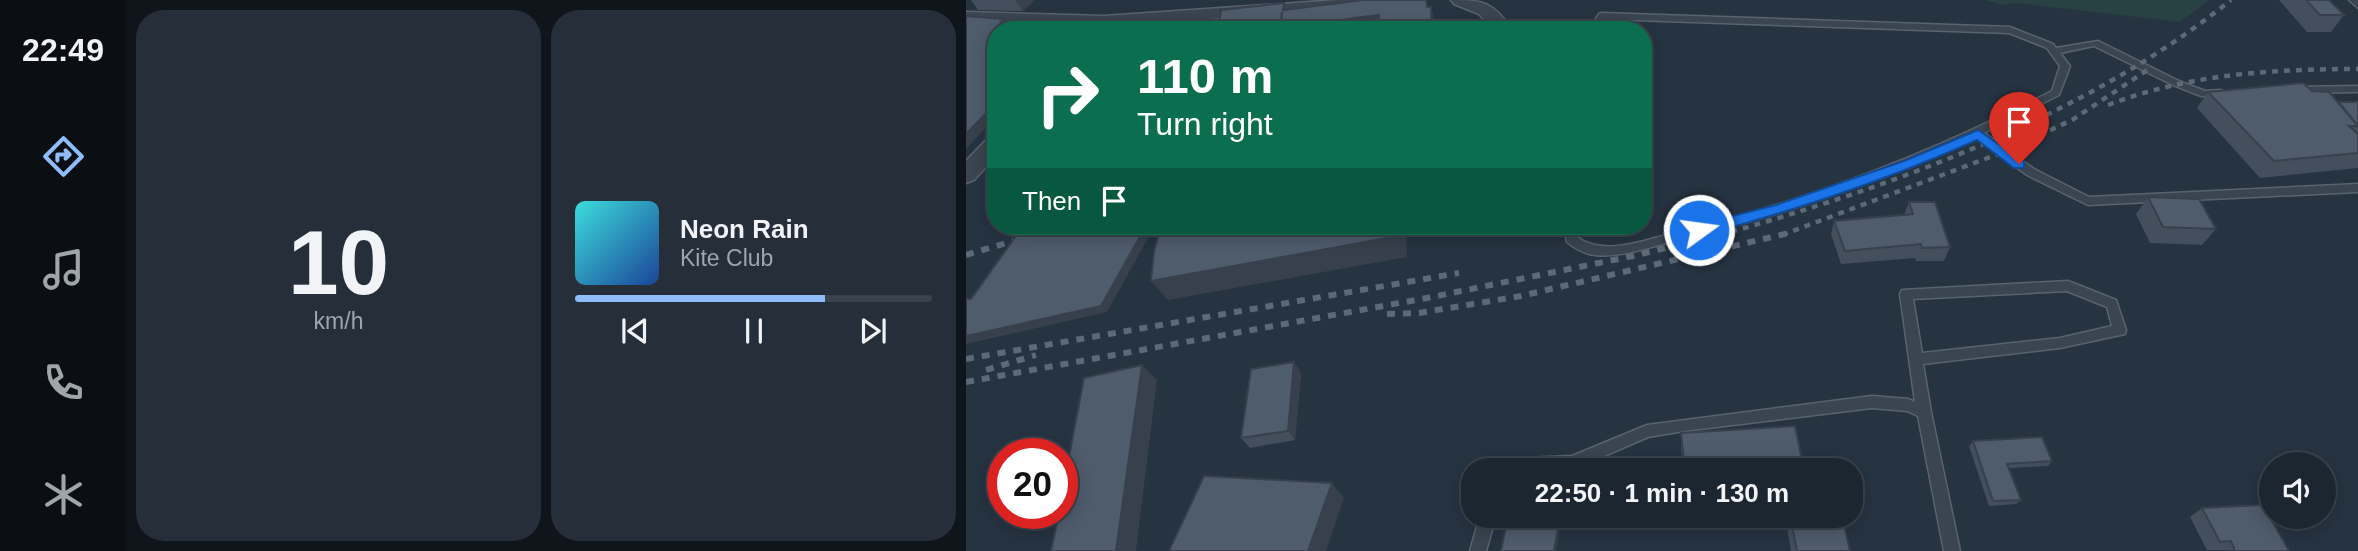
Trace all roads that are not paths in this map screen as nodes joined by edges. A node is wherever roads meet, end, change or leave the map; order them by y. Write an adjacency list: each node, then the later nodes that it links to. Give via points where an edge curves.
1 (1415, 0): 7 (street)
2 (1460, 0): 8 (street, via 1486,10)
3 (2353, 0): 4 (lane)
4 (2358, 5)
5 (966, 16): 6 (street)
6 (1040, 21)
7 (1150, 21)
8 (1495, 21)
9 (1598, 21): 10 (lane, via 1602,16 2010,30)
10 (2053, 51): 14 (lane, via 2095,43 2204,94); 16 (lane, via 2065,66 2056,93)
11 (2358, 89): 12 (lane)
12 (2309, 90): 13 (lane); 15 (lane)
13 (2284, 91)
14 (2231, 93)
15 (2317, 100)
16 (1978, 134): 19 (lane, via 2053,187 2088,201); 20 (lane, via 1779,210 1618,250 1586,251)
17 (987, 152): 18 (street)
18 (966, 175)
19 (2358, 188)
20 (1571, 235)
21 (1916, 359): 21 (lane, via 1906,294 2068,286 2112,304 2120,330); 22 (lane)
22 (1924, 412): 23 (lane, via 1908,405 1872,402 1684,425 1647,431); 26 (lane)
23 (1585, 458)
24 (1485, 528): 25 (lane)
25 (1478, 551)
26 (1952, 551)

